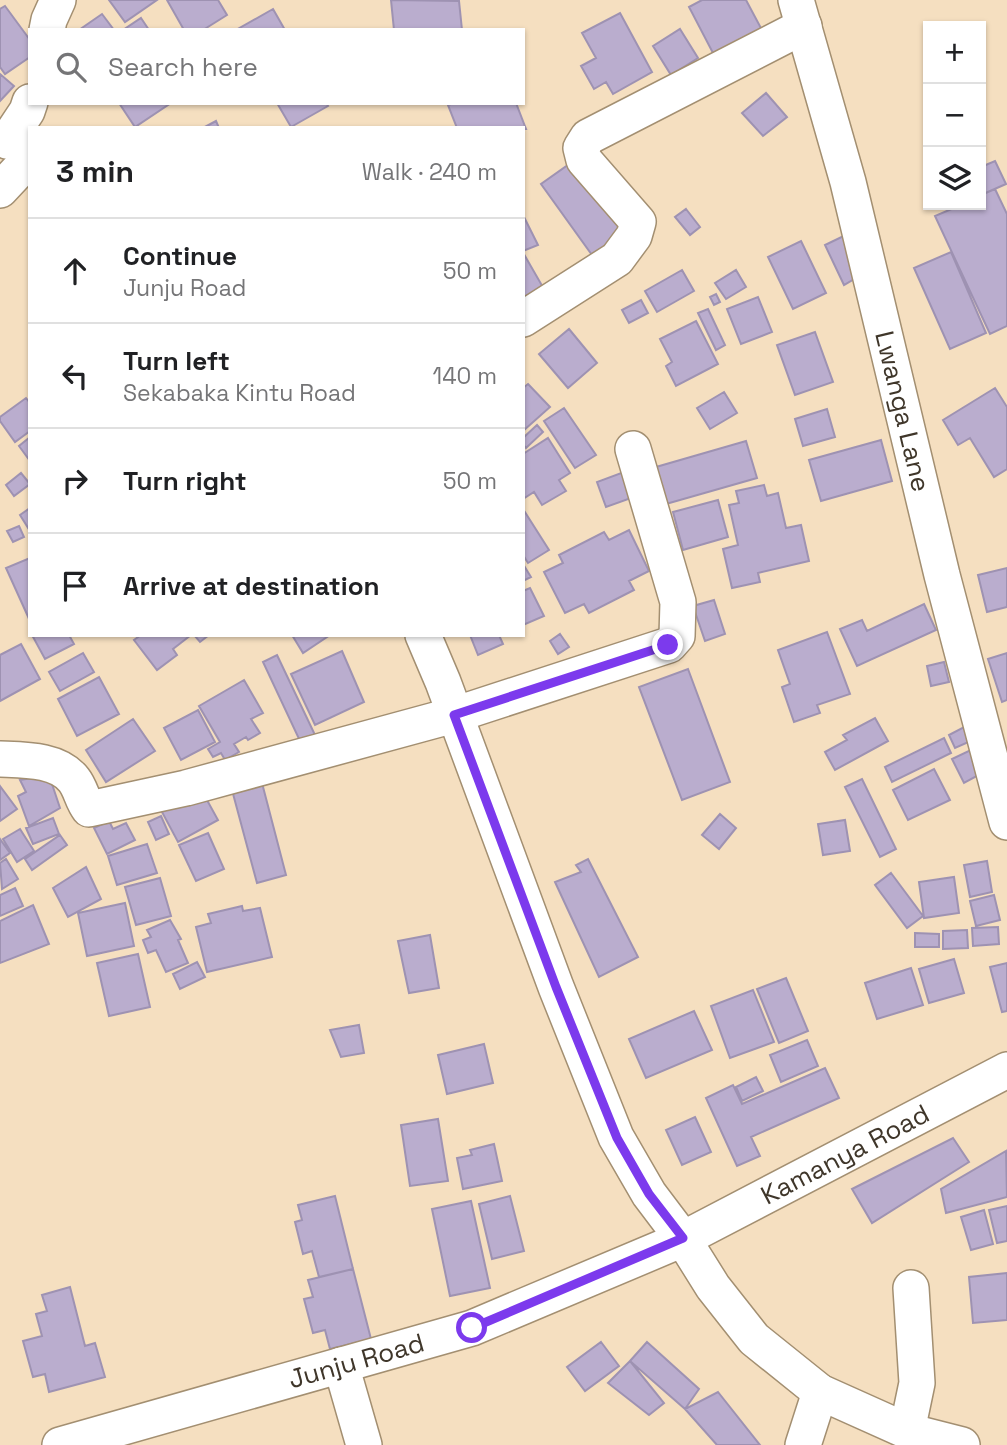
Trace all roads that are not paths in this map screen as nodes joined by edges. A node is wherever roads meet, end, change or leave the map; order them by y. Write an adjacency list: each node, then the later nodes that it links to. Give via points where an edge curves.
1 (58, 0): 3 (street)
2 (800, 13): 7 (street, via 588,137 581,148 584,160 638,222 634,236 617,259); 12 (street, Lwanga Lane, via 848,182 942,575)
3 (47, 28)
4 (29, 105): 5 (street)
5 (17, 148): 6 (street)
6 (0, 190)
7 (525, 318)
8 (633, 449): 10 (street, via 678,602 677,636 656,650)
9 (424, 637): 10 (street)
10 (454, 715): 11 (street, via 186,788 89,809 65,769); 14 (street, via 617,1138 649,1194)
11 (0, 760)
12 (1007, 822)
13 (1007, 1070): 14 (street, Kamanya Road)
14 (683, 1238): 16 (street, Junju Road, via 472,1328); 17 (street, via 713,1287 754,1339)
15 (911, 1288): 18 (street, via 917,1383)
16 (341, 1364): 20 (street, Junju Road); 21 (street)
17 (820, 1392): 18 (street); 19 (street)
18 (906, 1431): 22 (street)
19 (812, 1439)
20 (60, 1445)
21 (364, 1445)
22 (962, 1445)

